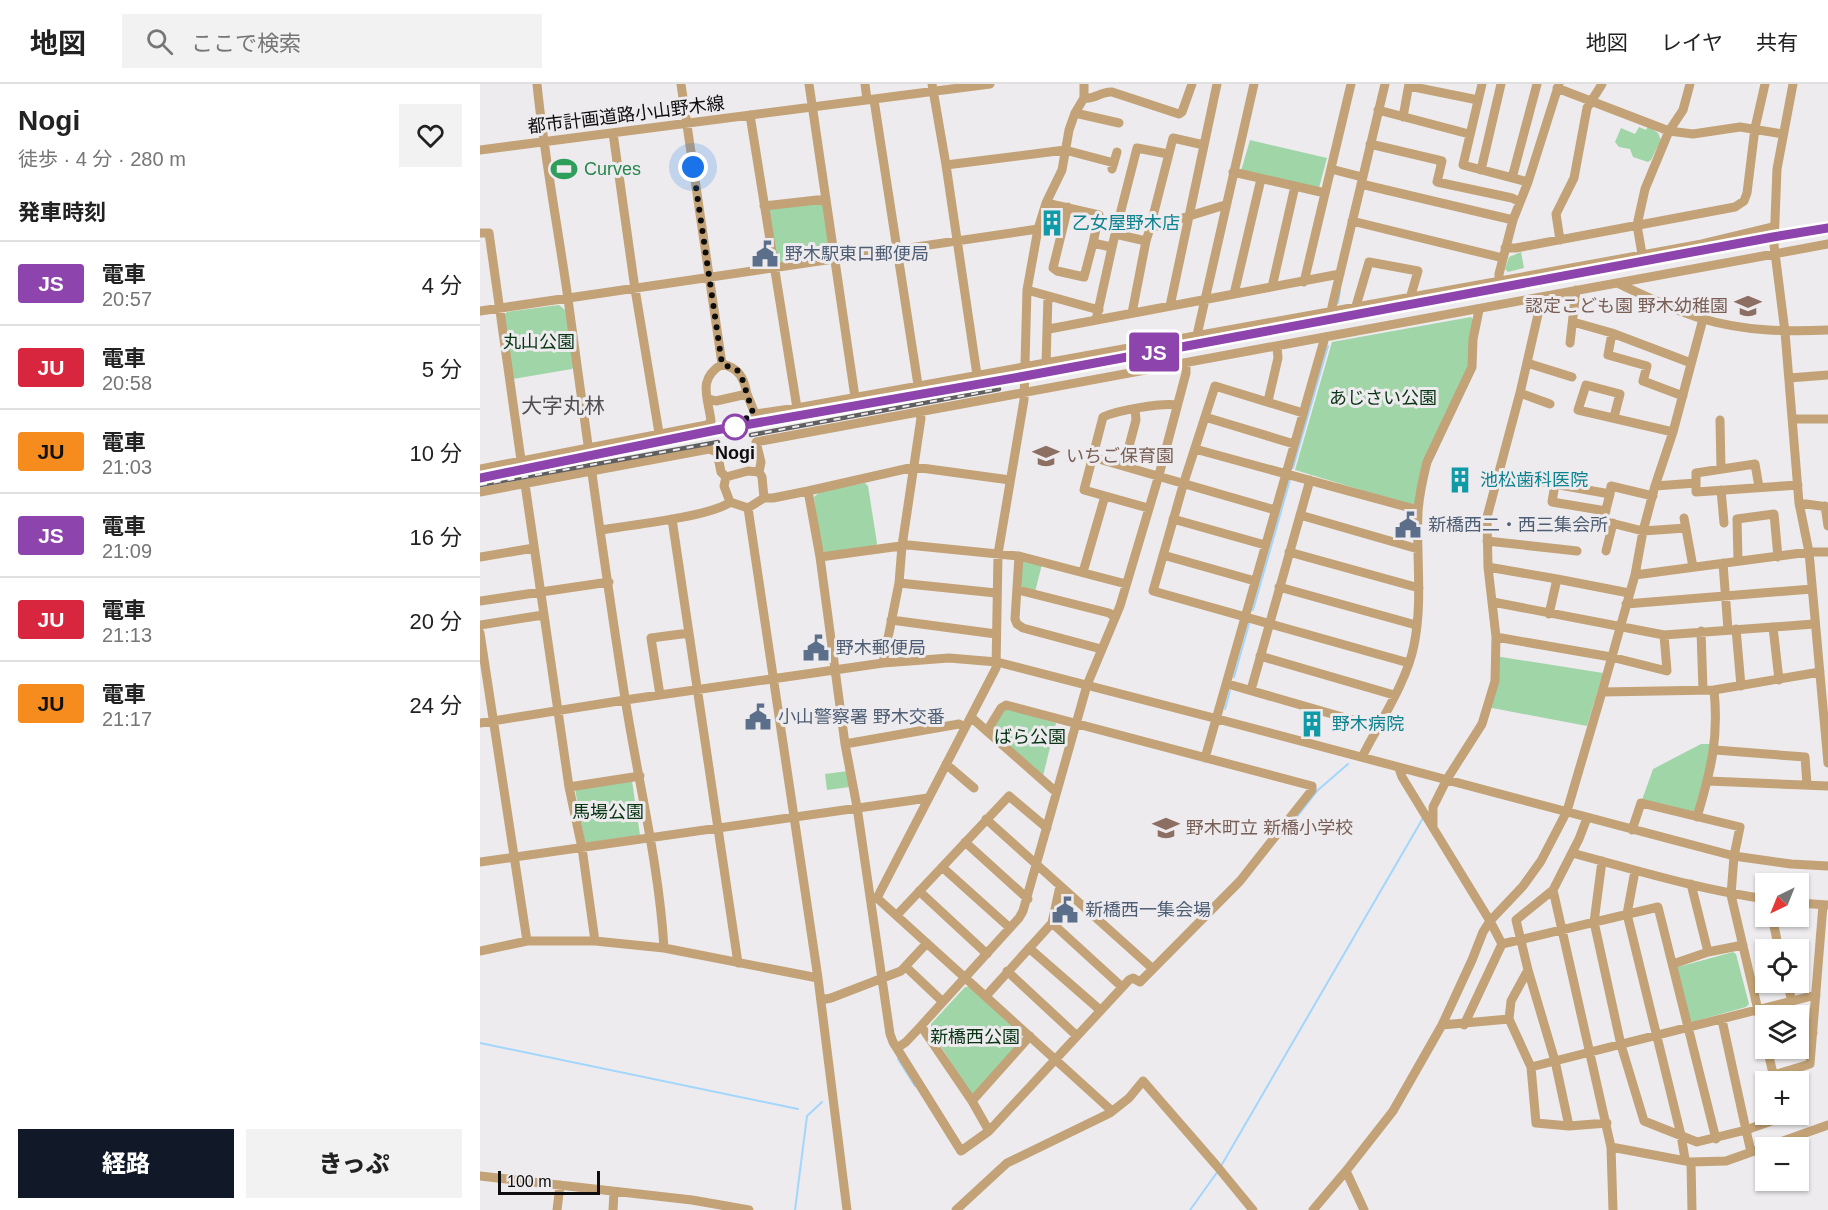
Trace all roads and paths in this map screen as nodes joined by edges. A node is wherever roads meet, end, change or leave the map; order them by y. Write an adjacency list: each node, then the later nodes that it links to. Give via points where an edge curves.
1 (537, 84): 38 (street)
2 (681, 84): 31 (street)
3 (809, 84): 26 (street)
4 (865, 84): 23 (street)
5 (990, 84): 21 (street, 都市計画道路小山野木線)
6 (1084, 84): 22 (street)
7 (1192, 84): 22 (street, via 1179,114 1107,91)
8 (1217, 84): 40 (street)
9 (1254, 84): 48 (street)
10 (1351, 84): 46 (street)
11 (1385, 84): 27 (street)
12 (1482, 84): 24 (street)
13 (1501, 84): 47 (street)
14 (1537, 84): 49 (street)
15 (1602, 84): 25 (street)
16 (1690, 84): 34 (street, via 1683,110)
17 (1765, 84): 33 (street)
18 (1793, 84): 37 (street)
19 (1409, 85): 24 (street); 30 (street)
20 (1558, 86): 25 (street); 52 (street)
21 (932, 88): 23 (street, 都市計画道路小山野木線); 45 (street)
22 (1084, 98): 28 (street)
23 (870, 100): 26 (street, 都市計画道路小山野木線); 76 (street)
24 (1478, 100): 36 (street)
25 (1591, 100): 34 (street); 71 (street, via 1574,178 1556,214)
26 (812, 107): 29 (street, 都市計画道路小山野木線); 55 (street)
27 (1378, 110): 30 (street); 39 (street)
28 (1075, 113): 32 (street); 42 (street)
29 (750, 116): 31 (street, 都市計画道路小山野木線); 59 (street)
30 (1403, 117): 36 (street)
31 (687, 123): 35 (street, 都市計画道路小山野木線); 83 (street)
32 (1119, 123)
33 (1755, 128): 34 (street, via 1693,135); 37 (street); 64 (street, via 1747,193 1741,205)
34 (1669, 131): 64 (street, via 1645,189)
35 (613, 133): 38 (street, 都市計画道路小山野木線); 88 (street)
36 (1469, 134): 47 (street, via 1462,165)
37 (1783, 134): 65 (street, via 1776,168)
38 (543, 142): 41 (street, 都市計画道路小山野木線); 95 (street)
39 (1370, 144): 51 (street); 56 (street, via 1442,161 1437,182)
40 (1204, 145): 44 (street, via 1173,138); 61 (street)
41 (480, 150)
42 (1065, 150): 43 (street, via 1113,166); 45 (street); 57 (street, via 1062,170)
43 (1117, 152)
44 (1168, 154): 66 (street); 69 (street, via 1137,148)
45 (946, 165): 70 (street)
46 (1331, 169): 51 (street); 54 (street)
47 (1480, 170): 49 (street)
48 (1233, 172): 50 (street); 58 (street)
49 (1512, 178): 52 (street)
50 (1261, 179): 53 (street); 91 (street)
51 (1362, 180): 62 (street); 63 (street)
52 (1528, 182): 56 (street)
53 (1295, 186): 54 (street); 87 (street)
54 (1325, 193): 85 (street)
55 (826, 199): 59 (street); 80 (street)
56 (1520, 202): 62 (street)
57 (1047, 203): 60 (street); 67 (street)
58 (1225, 205): 61 (street); 96 (street)
59 (764, 206): 81 (street)
60 (1068, 207): 73 (street, via 1099,215); 73 (street, via 1053,268 1084,277)
61 (1187, 216): 66 (street); 97 (street)
62 (1513, 220): 77 (street)
63 (1352, 221): 77 (street); 82 (street)
64 (1637, 225): 71 (street); 78 (street)
65 (1773, 227): 78 (street); 79 (street)
66 (1150, 228): 72 (street)
67 (1038, 229): 70 (street); 89 (street)
68 (480, 233): 99 (street, via 489,233)
69 (1115, 234): 72 (street); 75 (street)
70 (957, 240): 76 (street); 122 (street)
71 (1560, 240): 77 (street)
72 (1146, 241): 104 (street)
73 (1093, 243): 75 (street)
74 (1828, 244): 79 (street)
75 (1112, 247): 100 (street)
76 (897, 249): 80 (street); 126 (street)
77 (1504, 253): 84 (street)
78 (1642, 254): 84 (street)
79 (1776, 254): 86 (street); 110 (street)
80 (836, 259): 81 (street); 131 (street)
81 (776, 267): 83 (street); 136 (street)
82 (1340, 274): 85 (street); 102 (street)
83 (708, 277): 88 (street); 119 (street)
84 (1499, 280): 93 (street)
85 (1304, 282): 87 (street)
86 (1617, 283): 90 (street); 105 (street)
87 (1272, 287): 91 (street)
88 (635, 289): 95 (street); 146 (street)
89 (1028, 290): 92 (street); 121 (street)
90 (1576, 290): 94 (street); 107 (street)
91 (1234, 294): 96 (street)
92 (1048, 296): 100 (street); 108 (street)
93 (1411, 296): 98 (street); 98 (street, via 1418,272 1369,262)
94 (1542, 297): 101 (street); 117 (street)
95 (568, 298): 99 (street); 148 (street)
96 (1205, 300): 97 (street); 112 (street)
97 (1170, 306): 104 (street)
98 (1356, 306): 102 (street)
99 (500, 309): 103 (street); 151 (street)
100 (1099, 310): 106 (street)
101 (1479, 310): 113 (street); 184 (street, via 1472,367 1427,462)
102 (1331, 311): 112 (street)
103 (480, 312)
104 (1132, 313): 106 (street)
105 (1703, 319): 110 (street); 118 (street)
106 (1096, 320): 108 (street)
107 (1573, 322): 111 (street); 114 (street)
108 (1048, 329): 120 (street)
109 (1828, 330): 110 (street)
110 (1785, 332): 125 (street)
111 (1612, 333): 118 (street); 130 (street, via 1608,355 1647,366 1643,381)
112 (1197, 335): 120 (street)
113 (1325, 338): 115 (street); 139 (street)
114 (1570, 343)
115 (1276, 346): 116 (street); 133 (street, via 1278,358)
116 (1186, 363): 127 (street); 135 (street)
117 (1527, 363): 124 (street); 128 (street)
118 (1691, 363): 130 (street)
119 (722, 364): 129 (street, via 737,370); 132 (street, via 705,382)
120 (1046, 364): 121 (street)
121 (1024, 367): 122 (street); 127 (street)
122 (977, 375): 126 (street)
123 (1828, 375): 125 (street)
124 (1572, 377)
125 (1789, 378): 142 (street)
126 (918, 385): 131 (street)
127 (1024, 392): 138 (street); 162 (street)
128 (1520, 393): 134 (street); 159 (street)
129 (747, 394): 132 (street); 136 (street, via 755,414)
130 (1683, 396): 145 (street)
131 (855, 397): 136 (street)
132 (709, 399): 146 (street, via 710,423)
133 (1268, 401): 139 (street); 140 (street, via 1215,386)
134 (1550, 404)
135 (1177, 405): 137 (street); 160 (street)
136 (797, 408)
137 (1135, 410): 150 (street, via 1103,417); 152 (street)
138 (919, 412): 153 (street); 157 (street, via 756,442)
139 (1303, 413): 147 (street)
140 (1205, 417): 147 (street); 149 (street)
141 (1614, 417): 141 (street, via 1578,410 1587,385 1620,394); 145 (street)
142 (1792, 419): 143 (street); 168 (street)
143 (1828, 419)
144 (1720, 420): 155 (street)
145 (1673, 432): 169 (street)
146 (659, 433): 148 (street)
147 (1294, 444): 158 (street)
148 (590, 446): 151 (street); 156 (street)
149 (1195, 448): 158 (street); 164 (street)
150 (1092, 457): 152 (street); 175 (street, via 1084,490)
151 (521, 460): 154 (street)
152 (1124, 465): 160 (street)
153 (914, 467): 162 (street); 172 (street); 198 (street)
154 (480, 469)
155 (1721, 469): 165 (street, via 1696,473); 170 (street, via 1755,464)
156 (593, 472): 161 (street, via 713,449); 166 (street); 194 (street)
157 (759, 472): 161 (street); 177 (street)
158 (1286, 474): 163 (street); 183 (street)
159 (1497, 474): 167 (street); 196 (street, via 1487,518)
160 (1159, 475): 164 (street); 182 (street)
161 (726, 477): 178 (street, via 724,486)
162 (1010, 480): 206 (street)
163 (1310, 480): 184 (street); 186 (street)
164 (1184, 482): 183 (street); 189 (street)
165 (1696, 483): 169 (street); 171 (street, via 1696,492)
166 (525, 484): 173 (street); 199 (street)
167 (1555, 484): 174 (street); 185 (street, via 1552,502)
168 (1798, 485): 170 (street); 179 (street)
169 (1655, 486): 176 (street)
170 (1759, 487): 171 (street)
171 (1721, 490): 191 (street)
172 (808, 491): 177 (street); 210 (street)
173 (480, 492)
174 (1610, 494): 176 (street, via 1611,486); 185 (street)
175 (1105, 496): 182 (street); 216 (street)
176 (1653, 496): 195 (street)
177 (764, 498): 181 (street)
178 (730, 502): 181 (street); 188 (street, via 722,508)
179 (1800, 503): 180 (street); 204 (street)
180 (1827, 507): 192 (street)
181 (748, 508): 261 (street)
182 (1148, 508): 222 (street)
183 (1275, 510): 197 (street)
184 (1418, 510): 200 (street)
185 (1606, 512): 190 (street, via 1603,521)
186 (1300, 515): 200 (street); 203 (street)
187 (1684, 518): 193 (street)
188 (672, 519): 194 (street); 248 (street)
189 (1173, 519): 197 (street); 207 (street)
190 (1613, 523): 195 (street); 202 (street)
191 (1724, 523)
192 (1828, 526)
193 (1686, 528): 195 (street); 215 (street)
194 (600, 530): 220 (street)
195 (1643, 531): 217 (street)
196 (1487, 541): 201 (street); 214 (street)
197 (1265, 545): 219 (street)
198 (902, 546): 206 (street); 210 (street); 221 (street)
199 (534, 548): 209 (street); 227 (street)
200 (1418, 549): 224 (street)
201 (1577, 551)
202 (1606, 551)
203 (1289, 552): 223 (street); 224 (street)
204 (1809, 552): 205 (street); 211 (street); 225 (street)
205 (1828, 552)
206 (998, 554): 208 (street); 228 (street)
207 (1163, 555): 219 (street); 237 (street, via 1153,591)
208 (1019, 556): 216 (street); 226 (street)
209 (480, 557)
210 (820, 557): 258 (street)
211 (1778, 557): 212 (street); 212 (street, via 1773,514 1737,519)
212 (1738, 561): 213 (street)
213 (1723, 563): 215 (street); 230 (street)
214 (1488, 567): 218 (street); 232 (street)
215 (1693, 567): 217 (street)
216 (1083, 572): 222 (street)
217 (1635, 575): 229 (street)
218 (1557, 579): 229 (street); 234 (street)
219 (1255, 581): 237 (street)
220 (609, 582): 227 (street); 275 (street)
221 (899, 583): 228 (street); 238 (street)
222 (1126, 584): 236 (street)
223 (1278, 587): 239 (street); 241 (street)
224 (1419, 588): 241 (street)
225 (1812, 589): 230 (street); 240 (street)
226 (1018, 590): 236 (street); 252 (street, via 1017,624)
227 (540, 592): 231 (street); 235 (street)
228 (996, 593): 249 (street)
229 (1629, 593): 233 (street)
230 (1725, 597): 233 (street); 245 (street)
231 (480, 601)
232 (1493, 602): 234 (street); 251 (street)
233 (1626, 604): 243 (street)
234 (1549, 614): 243 (street)
235 (543, 615): 242 (street); 276 (street)
236 (1115, 617): 252 (street)
237 (1247, 617): 239 (street); 264 (street)
238 (891, 620): 249 (street); 256 (street)
239 (1269, 623): 253 (street); 257 (street)
240 (1814, 624): 244 (street); 260 (street)
241 (1416, 625): 257 (street)
242 (480, 626)
243 (1620, 626): 250 (street); 254 (street)
244 (1773, 627): 245 (street); 262 (street)
245 (1732, 629): 246 (street); 265 (street)
246 (1701, 631): 250 (street); 269 (street)
247 (480, 633): 279 (street)
248 (689, 633): 266 (street); 273 (street, via 651,638)
249 (996, 634): 255 (street)
250 (1664, 635): 259 (street)
251 (1496, 637): 254 (street); 294 (street, via 1495,681 1482,724)
252 (1101, 648): 263 (street)
253 (1260, 656): 267 (street); 274 (street)
254 (1611, 657): 259 (street); 272 (street)
255 (997, 662): 256 (street, via 949,658); 263 (street); 277 (street)
256 (883, 663): 258 (street)
257 (1409, 663): 274 (street)
258 (836, 670): 261 (street); 285 (street)
259 (1666, 671): 268 (street)
260 (1820, 672): 262 (street); 271 (street)
261 (773, 678): 266 (street); 304 (street)
262 (1779, 680): 265 (street)
263 (1087, 684): 278 (street); 281 (street)
264 (1228, 684): 267 (street); 278 (street)
265 (1741, 686): 270 (street)
266 (697, 689): 273 (street); 308 (street)
267 (1251, 690): 283 (street)
268 (1668, 690): 269 (street); 272 (street)
269 (1703, 690): 270 (street)
270 (1714, 690): 286 (street)
271 (1824, 691): 288 (street)
272 (1602, 692): 303 (street)
273 (660, 695): 275 (street)
274 (1394, 695): 283 (street)
275 (625, 700): 276 (street); 293 (street)
276 (558, 710): 279 (street); 298 (street)
277 (972, 718): 282 (street); 284 (street)
278 (1217, 719): 287 (street); 289 (street)
279 (494, 720): 280 (street); 317 (street)
280 (480, 723)
281 (1076, 723): 284 (street, via 1006,705); 289 (street); 300 (street)
282 (965, 726): 285 (street); 291 (street)
283 (1377, 727): 287 (street)
284 (987, 731): 300 (street)
285 (845, 744): 302 (street)
286 (1715, 750): 295 (street); 296 (street, via 1805,757)
287 (1362, 757): 292 (street)
288 (1828, 757): 290 (street)
289 (1206, 758): 355 (street, via 1312,786 1312,790 1240,881)
290 (1828, 763)
291 (946, 764): 299 (street); 301 (street)
292 (1399, 768): 294 (street); 309 (street)
293 (640, 776): 298 (street); 312 (street)
294 (1446, 779): 303 (street); 309 (street, via 1433,807)
295 (1708, 781): 296 (street); 305 (street)
296 (1807, 785): 297 (street)
297 (1828, 786)
298 (569, 787): 314 (street)
299 (974, 788)
300 (1056, 792): 310 (street)
301 (928, 798): 302 (street); 329 (street)
302 (857, 807): 304 (street); 329 (street)
303 (1567, 811): 306 (street); 336 (street, via 1541,861)
304 (794, 816): 308 (street); 358 (street)
305 (1697, 817): 311 (street, via 1641,803); 316 (street, via 1740,827)
306 (1587, 818): 311 (street); 315 (street)
307 (986, 819): 310 (street, via 1009,796); 313 (street); 320 (street)
308 (719, 827): 312 (street); 352 (street)
309 (1433, 827): 336 (street)
310 (1047, 828): 320 (street)
311 (1632, 830): 316 (street)
312 (649, 837): 314 (street); 347 (street)
313 (965, 842): 322 (street); 331 (street)
314 (582, 848): 317 (street); 343 (street)
315 (1572, 853): 318 (street); 327 (street)
316 (1734, 856): 321 (street); 328 (street)
317 (514, 857): 319 (street); 342 (street)
318 (1602, 861): 323 (street); 337 (street)
319 (480, 862)
320 (1036, 865): 325 (street); 331 (street)
321 (1828, 866)
322 (942, 867): 326 (street); 339 (street)
323 (1635, 871): 324 (street); 334 (street)
324 (1691, 884): 328 (street); 350 (street)
325 (1060, 886): 338 (street); 355 (street)
326 (919, 891): 335 (street); 351 (street)
327 (1553, 891): 340 (street); 341 (street, via 1516,920)
328 (1731, 895): 330 (street); 346 (street)
329 (874, 898): 335 (street); 359 (street)
330 (1755, 898)
331 (1028, 899): 339 (street)
332 (1809, 904): 333 (street)
333 (1825, 905): 363 (street)
334 (1627, 914): 337 (street); 353 (street, via 1658,907); 380 (street)
335 (897, 915): 344 (street)
336 (1490, 921): 345 (street); 374 (street)
337 (1594, 922): 340 (street); 383 (street)
338 (1052, 923): 348 (street); 361 (street)
339 (1010, 928): 351 (street)
340 (1561, 931): 341 (street); 385 (street)
341 (1521, 940): 345 (street); 356 (street)
342 (527, 941): 343 (street); 349 (street)
343 (595, 941): 347 (street)
344 (927, 943): 354 (street); 360 (street)
345 (1502, 944): 375 (street)
346 (1743, 945): 350 (street); 368 (street)
347 (664, 948): 352 (street)
348 (1029, 948): 357 (street); 370 (street)
349 (480, 951)
350 (1708, 952): 353 (street)
351 (987, 954): 360 (street)
352 (738, 963): 358 (street)
353 (1672, 964): 377 (street)
354 (906, 967): 359 (street); 366 (street)
355 (1153, 969): 361 (street, via 1140,982 1131,978)
356 (1528, 970): 372 (street, via 1511,1001); 387 (street)
357 (1007, 971): 364 (street); 382 (street)
358 (818, 978): 365 (street)
359 (882, 978): 365 (street); 384 (street, via 890,1034)
360 (965, 978): 364 (street); 366 (street)
361 (1122, 987): 370 (street)
362 (1790, 993): 367 (street)
363 (1816, 995): 367 (street); 378 (street)
364 (986, 996): 381 (street)
365 (821, 1000): 411 (street)
366 (943, 1002): 376 (street)
367 (1792, 1002): 369 (street)
368 (1758, 1005)
369 (1781, 1005)
370 (1100, 1010): 382 (street)
371 (1755, 1012): 373 (street)
372 (1509, 1019): 375 (street); 388 (street)
373 (1722, 1020): 377 (street); 396 (street)
374 (1442, 1025): 375 (street); 403 (street, via 1393,1111)
375 (1464, 1025)
376 (921, 1026): 384 (street); 390 (street)
377 (1688, 1028): 380 (street); 399 (street)
378 (1813, 1033): 379 (street); 389 (street, via 1810,1064)
379 (1809, 1034)
380 (1656, 1035): 383 (street); 398 (street)
381 (1030, 1036): 386 (street); 390 (street)
382 (1077, 1036): 386 (street)
383 (1621, 1045): 385 (street); 398 (street, via 1644,1121)
384 (897, 1048): 397 (street, via 961,1150)
385 (1589, 1052): 387 (street); 392 (street)
386 (1056, 1060): 391 (street); 397 (street)
387 (1555, 1061): 388 (street); 395 (street)
388 (1531, 1067): 395 (street, via 1536,1123)
389 (1792, 1071)
390 (972, 1101): 397 (street)
391 (1112, 1111): 412 (street, via 1007,1163); 413 (street, via 1143,1080)
392 (1607, 1123): 395 (street); 400 (street)
393 (1760, 1125): 396 (street)
394 (1828, 1125): 401 (street)
395 (1569, 1126)
396 (1746, 1130): 399 (street); 401 (street)
397 (989, 1131)
398 (1681, 1135): 399 (street, via 1697,1142); 402 (street)
399 (1716, 1139)
400 (1611, 1147): 402 (street); 416 (street)
401 (1751, 1152): 402 (street, via 1726,1161)
402 (1688, 1161): 417 (street)
403 (1346, 1171): 414 (street); 415 (street)
404 (480, 1176): 405 (street)
405 (560, 1185): 406 (street); 408 (street)
406 (614, 1192): 407 (street); 409 (street)
407 (692, 1205): 410 (street)
408 (557, 1210)
409 (613, 1210)
410 (749, 1210)
411 (847, 1210)
412 (956, 1210)
413 (1253, 1210)
414 (1313, 1210)
415 (1364, 1210)
416 (1613, 1210)
417 (1692, 1210)

